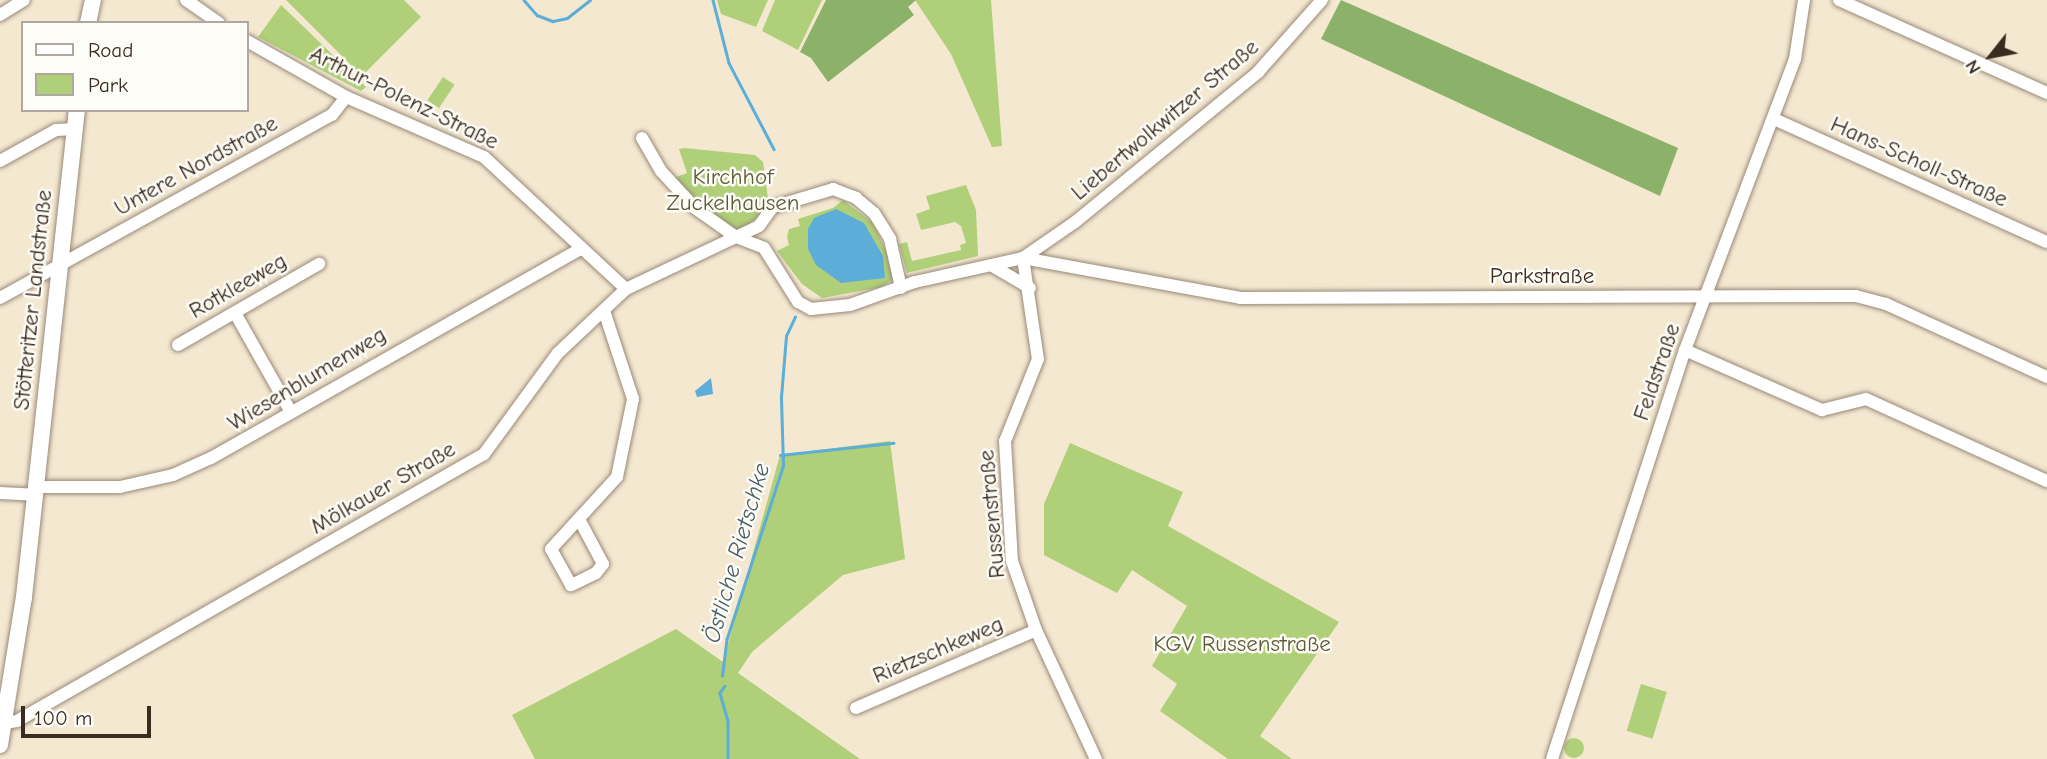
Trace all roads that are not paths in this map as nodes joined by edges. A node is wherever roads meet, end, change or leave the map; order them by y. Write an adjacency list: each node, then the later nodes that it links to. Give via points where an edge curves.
1 (24, 0): 7 (street)
2 (93, 0): 8 (main road)
3 (186, 0): 9 (street)
4 (1322, 0): 21 (street, Liebertwolkwitzer Straße, via 1258,72 1075,222)
5 (1804, 0): 14 (street, Feldstraße, via 1795,59)
6 (1839, 0): 11 (street)
7 (0, 15)
8 (88, 21)
9 (216, 21)
10 (248, 42): 12 (street, Arthur-Polenz-Straße)
11 (2047, 93)
12 (346, 97): 20 (street, Arthur-Polenz-Straße, via 484,157); 22 (street, Untere Nordstraße, via 332,115)
13 (77, 112): 15 (main road, Stötteritzer Landstraße)
14 (1774, 119): 19 (street, Hans-Scholl-Straße); 28 (street, Feldstraße)
15 (75, 129): 17 (street, via 57,130); 22 (main road, Stötteritzer Landstraße)
16 (642, 138): 18 (street, via 676,188)
17 (0, 161)
18 (736, 237): 25 (street, via 764,248 798,302 808,308 850,305); 25 (street, Mölkauer Straße, via 759,226 773,207 832,189 856,198 874,213 890,239); 27 (street, Mölkauer Straße)
19 (2047, 242)
20 (582, 248): 27 (street, Arthur-Polenz-Straße); 35 (street, Wiesenblumenweg)
21 (1023, 258): 24 (street); 26 (street, Russenstraße); 28 (street, Parkstraße, via 1240,298)
22 (60, 264): 29 (street, Untere Nordstraße); 37 (main road, Stötteritzer Landstraße)
23 (319, 264): 31 (street, Rotkleeweg)
24 (990, 265): 25 (street); 26 (street)
25 (901, 288)
26 (1030, 288): 40 (street, Russenstraße, via 1038,359 1008,428 1006,450 1012,561)
27 (626, 289): 30 (street, Mölkauer Straße)
28 (1706, 297): 33 (street, Feldstraße); 34 (street, Parkstraße, via 1867,297)
29 (0, 298)
30 (604, 311): 39 (street, via 633,399 617,477); 42 (street, Mölkauer Straße, via 558,353 484,454 17,721)
31 (235, 313): 32 (street, Rotkleeweg); 35 (street)
32 (178, 345)
33 (1685, 350): 36 (street, via 1822,410 1866,399); 45 (street, Feldstraße)
34 (2047, 377)
35 (291, 412): 37 (street, Wiesenblumenweg, via 239,444 173,475 120,487)
36 (2047, 481)
37 (35, 491): 38 (street, Wiesenblumenweg); 42 (main road, Stötteritzer Landstraße)
38 (0, 493)
39 (579, 519): 39 (street, via 551,550 571,585 596,573 603,564)
40 (1037, 630): 41 (street, Rietzschkeweg); 44 (street, Russenstraße)
41 (856, 708)
42 (5, 723): 43 (main road, Stötteritzer Landstraße)
43 (0, 745)
44 (1096, 759)
45 (1552, 759)

